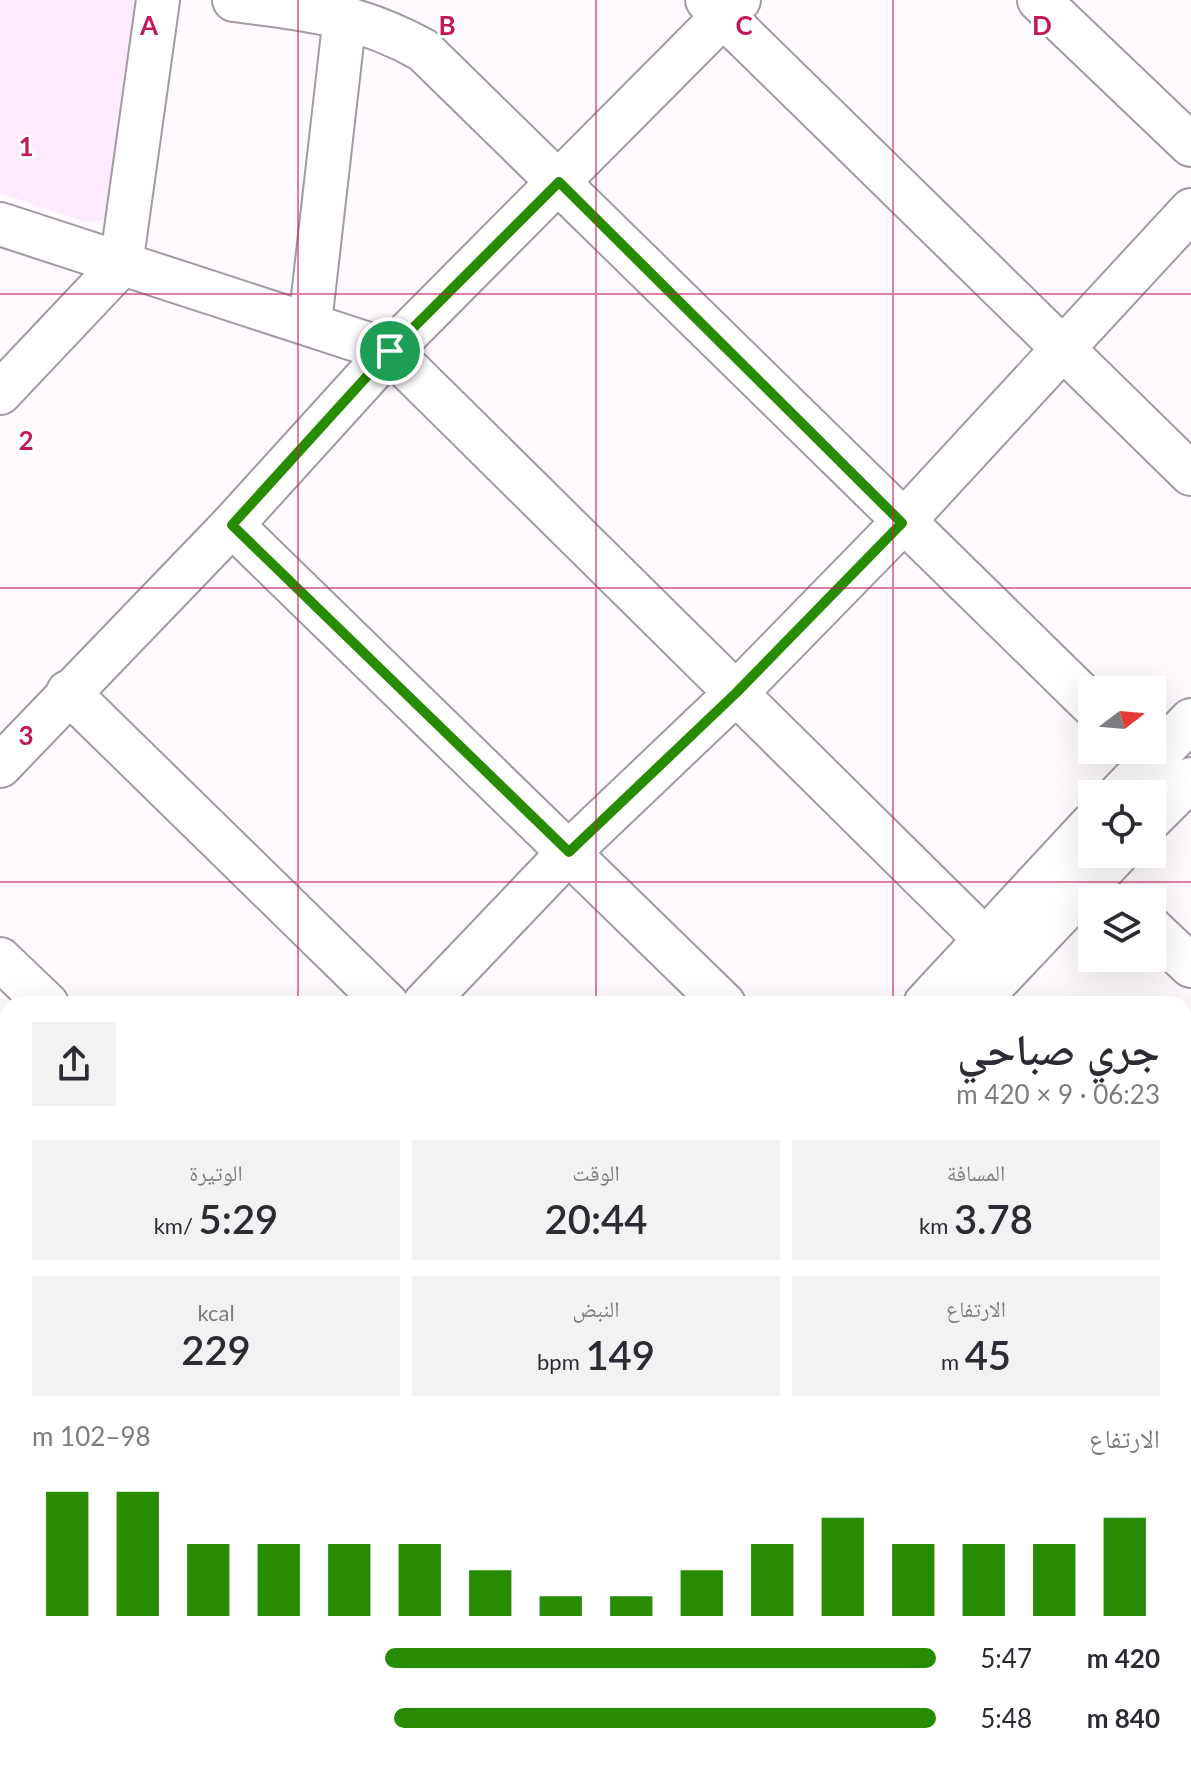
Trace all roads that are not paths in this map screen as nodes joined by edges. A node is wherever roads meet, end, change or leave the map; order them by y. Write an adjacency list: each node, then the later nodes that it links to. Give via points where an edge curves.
1 (158, 0): 10 (street)
2 (234, 0): 5 (street)
3 (1039, 0): 6 (street)
4 (723, 6): 7 (street); 12 (street)
5 (345, 16): 7 (street, via 423,50); 11 (street)
6 (1191, 145)
7 (559, 182): 13 (street); 16 (street)
8 (1191, 210): 12 (street)
9 (0, 224): 10 (street)
10 (121, 265): 11 (street); 14 (street)
11 (310, 323): 13 (street)
12 (1062, 350): 15 (street); 16 (street)
13 (390, 351): 17 (street); 20 (street)
14 (0, 393)
15 (1191, 474)
16 (902, 523): 19 (street); 20 (street)
17 (232, 525): 18 (street); 27 (street)
18 (68, 692): 24 (street); 34 (street)
19 (1078, 692)
20 (736, 693): 27 (street); 30 (street)
21 (1191, 720): 22 (street)
22 (1166, 740)
23 (1151, 764): 25 (street)
24 (0, 766)
25 (1175, 795)
26 (1078, 843): 30 (street)
27 (569, 852): 35 (street); 36 (street)
28 (1110, 876): 30 (street)
29 (1166, 942): 32 (street)
30 (999, 951): 37 (street); 38 (street)
31 (0, 959): 33 (street)
32 (1191, 966)
33 (39, 996)
34 (379, 996)
35 (432, 996)
36 (716, 996)
37 (936, 996)
38 (979, 996)

